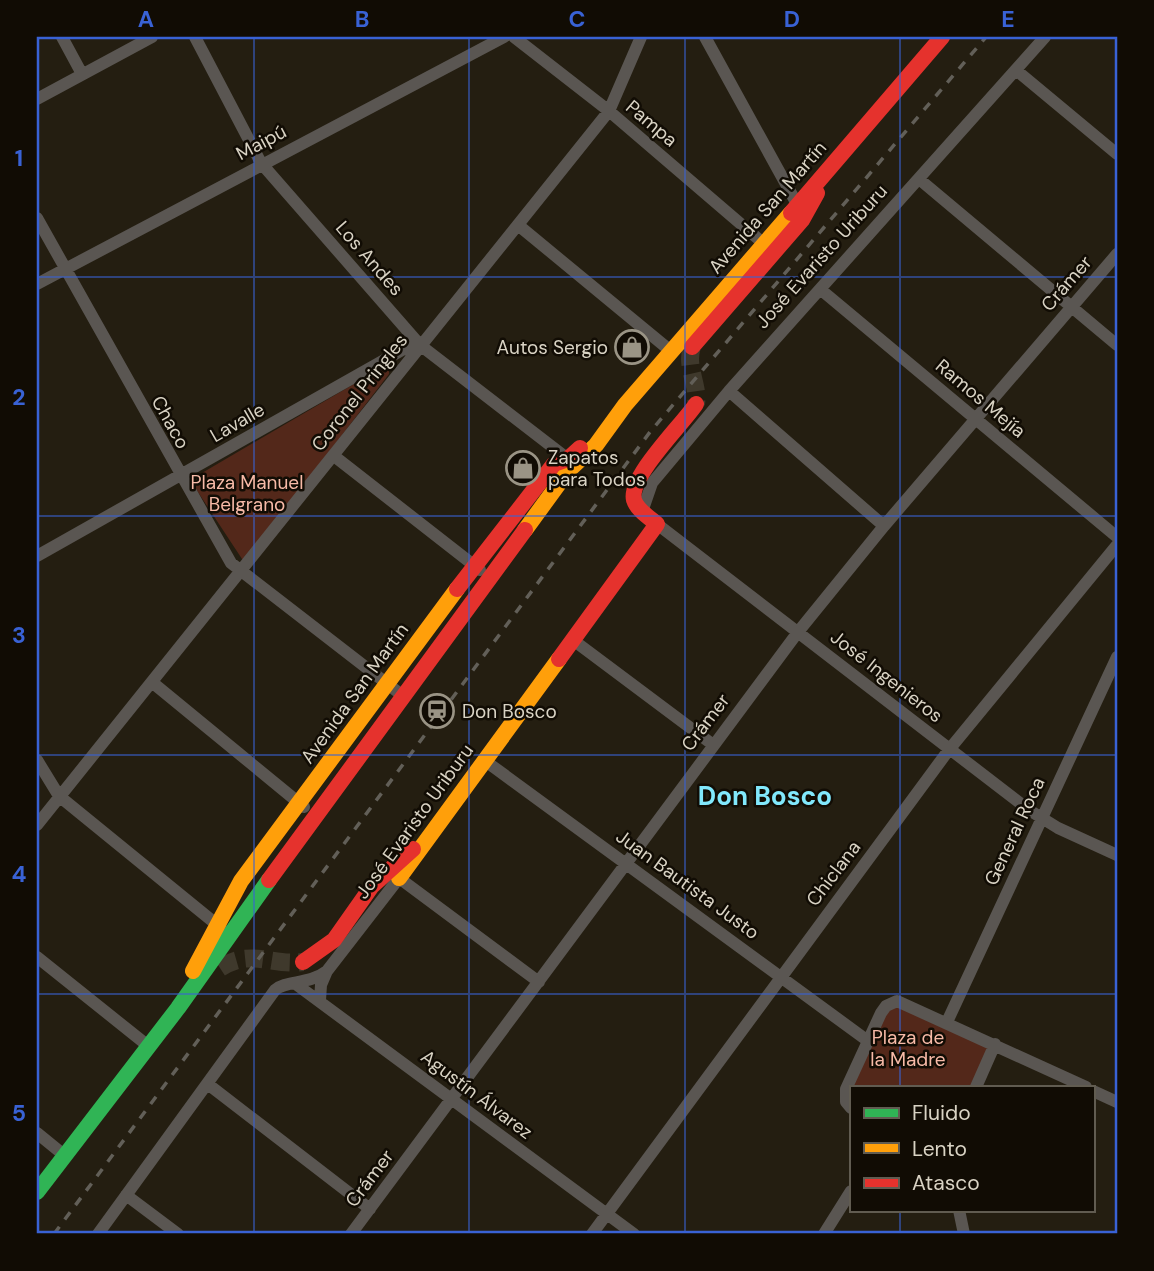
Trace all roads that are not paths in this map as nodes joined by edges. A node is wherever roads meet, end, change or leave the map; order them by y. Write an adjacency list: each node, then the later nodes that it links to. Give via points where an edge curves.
1 (62, 37): 11 (street)
2 (152, 37): 11 (street)
3 (195, 37): 15 (street, Los Andes)
4 (504, 37): 15 (street, Maipú)
5 (514, 37): 13 (street, Pampa)
6 (641, 37): 13 (street, Coronel Pringles)
7 (705, 37): 18 (street)
8 (942, 37): 16 (main road, Avenida San Martín)
9 (1045, 37): 10 (street, José Evaristo Uriburu)
10 (1016, 70): 14 (street); 17 (street, José Evaristo Uriburu)
11 (82, 74): 12 (street)
12 (37, 99)
13 (609, 111): 20 (street, Coronel Pringles); 21 (street, Pampa)
14 (1117, 154)
15 (261, 163): 23 (street, Maipú); 27 (street, Los Andes)
16 (824, 174): 18 (main road, Avenida San Martín); 29 (main road, via 802,220)
17 (919, 178): 25 (street, José Evaristo Uriburu); 26 (street)
18 (797, 204): 21 (main road, Avenida San Martín)
19 (37, 218): 23 (street, Chaco)
20 (518, 225): 27 (street, Coronel Pringles); 30 (street)
21 (763, 243): 30 (main road, Avenida San Martín)
22 (1117, 254): 26 (street, Crámer)
23 (64, 269): 24 (street, Maipú); 38 (street, Chaco)
24 (37, 284)
25 (820, 289): 31 (street, José Evaristo Uriburu); 34 (street, Ramos Mejía)
26 (1071, 307): 28 (street); 34 (street, Crámer)
27 (420, 345): 35 (street, Coronel Pringles); 36 (street, Los Andes); 38 (street, Lavalle, via 402,350)
28 (1117, 345)
29 (692, 347)
30 (671, 352): 33 (main road, Avenida San Martín)
31 (729, 391): 39 (street, José Evaristo Uriburu, via 652,483); 41 (street)
32 (696, 404): 39 (main road, via 685,424 636,481 634,499)
33 (625, 405): 36 (main road, Avenida San Martín, via 608,415); 43 (main road, Avenida San Martín)
34 (975, 419): 41 (street, Crámer); 42 (street, Ramos Mejía)
35 (334, 456): 46 (street); 47 (street, Coronel Pringles)
36 (568, 458): 37 (main road, Avenida San Martín)
37 (549, 470): 43 (main road, via 551,481 512,534); 46 (main road, Avenida San Martín)
38 (180, 477): 45 (street, Lavalle); 47 (street, Chaco, via 230,563)
39 (642, 512): 40 (main road, José Ingenieros)
40 (657, 524): 49 (street, José Ingenieros); 50 (main road, José Evaristo Uriburu)
41 (884, 526): 49 (street, Crámer)
42 (1117, 537)
43 (517, 540): 48 (main road, Avenida San Martín)
44 (1117, 545): 56 (street, Chiclana)
45 (37, 556)
46 (474, 566): 48 (street); 53 (main road, Avenida San Martín)
47 (241, 573): 52 (street, Coronel Pringles); 53 (street, Chaco)
48 (489, 578): 54 (main road, Avenida San Martín)
49 (798, 632): 55 (street, Crámer); 56 (street, José Ingenieros)
50 (573, 640): 55 (street); 58 (main road, José Evaristo Uriburu)
51 (1117, 657): 63 (street, General Roca)
52 (153, 683): 59 (street, Coronel Pringles); 60 (street)
53 (387, 685): 54 (street, Chaco); 60 (main road, Avenida San Martín)
54 (402, 696): 62 (main road, Avenida San Martín)
55 (712, 744): 67 (street, Crámer)
56 (948, 751): 63 (street, José Ingenieros); 74 (street, Chiclana)
57 (37, 760): 59 (street)
58 (484, 760): 65 (main road, José Evaristo Uriburu); 67 (street, Juan Bautista Justo)
59 (59, 796): 61 (street); 64 (street, Coronel Pringles); 69 (street)
60 (299, 803): 62 (street); 69 (main road, Avenida San Martín, via 241,881)
61 (37, 809)
62 (314, 815): 69 (main road, Avenida San Martín)
63 (1041, 818): 66 (street, José Ingenieros); 78 (street, General Roca)
64 (37, 825)
65 (428, 837): 68 (main road, José Evaristo Uriburu); 71 (main road, via 390,866 325,950)
66 (1117, 855)
67 (627, 863): 74 (street, Juan Bautista Justo); 75 (street, Crámer)
68 (399, 877): 73 (street, José Evaristo Uriburu); 75 (street)
69 (223, 930): 79 (main road, Avenida San Martín)
70 (37, 957): 79 (street)
71 (303, 962)
72 (220, 968): 90 (main road, via 132,1082)
73 (327, 971): 76 (street, José Evaristo Uriburu); 77 (street, José Evaristo Uriburu)
74 (781, 975): 80 (street, Juan Bautista Justo); 97 (street, Chiclana)
75 (539, 982): 86 (street, Crámer)
76 (297, 985): 77 (street, Agustín Álvarez); 82 (street, José Evaristo Uriburu, via 275,990)
77 (320, 1000): 86 (street, Agustín Álvarez)
78 (947, 1022): 80 (street, via 897,1001 886,1006); 81 (street)
79 (150, 1041): 90 (main road, Avenida San Martín)
80 (868, 1041): 88 (street, via 845,1096)
81 (995, 1044): 83 (street); 84 (street)
82 (209, 1085): 94 (street, José Evaristo Uriburu); 95 (street)
83 (975, 1086)
84 (1084, 1086)
85 (1094, 1091): 87 (street)
86 (452, 1100): 95 (street, Crámer); 97 (street, Agustín Álvarez)
87 (1117, 1102)
88 (850, 1106)
89 (37, 1133): 91 (street)
90 (79, 1135): 91 (main road, Avenida San Martín)
91 (64, 1155): 92 (main road, Avenida San Martín)
92 (37, 1192)
93 (850, 1193): 103 (street)
94 (126, 1195): 98 (street, José Evaristo Uriburu); 99 (street)
95 (370, 1209): 100 (street, Crámer)
96 (959, 1212): 104 (street)
97 (607, 1215): 101 (street, Chiclana); 102 (street, Agustín Álvarez)
98 (98, 1234)
99 (178, 1234)
100 (351, 1234)
101 (592, 1234)
102 (634, 1234)
103 (824, 1234)
104 (964, 1234)

